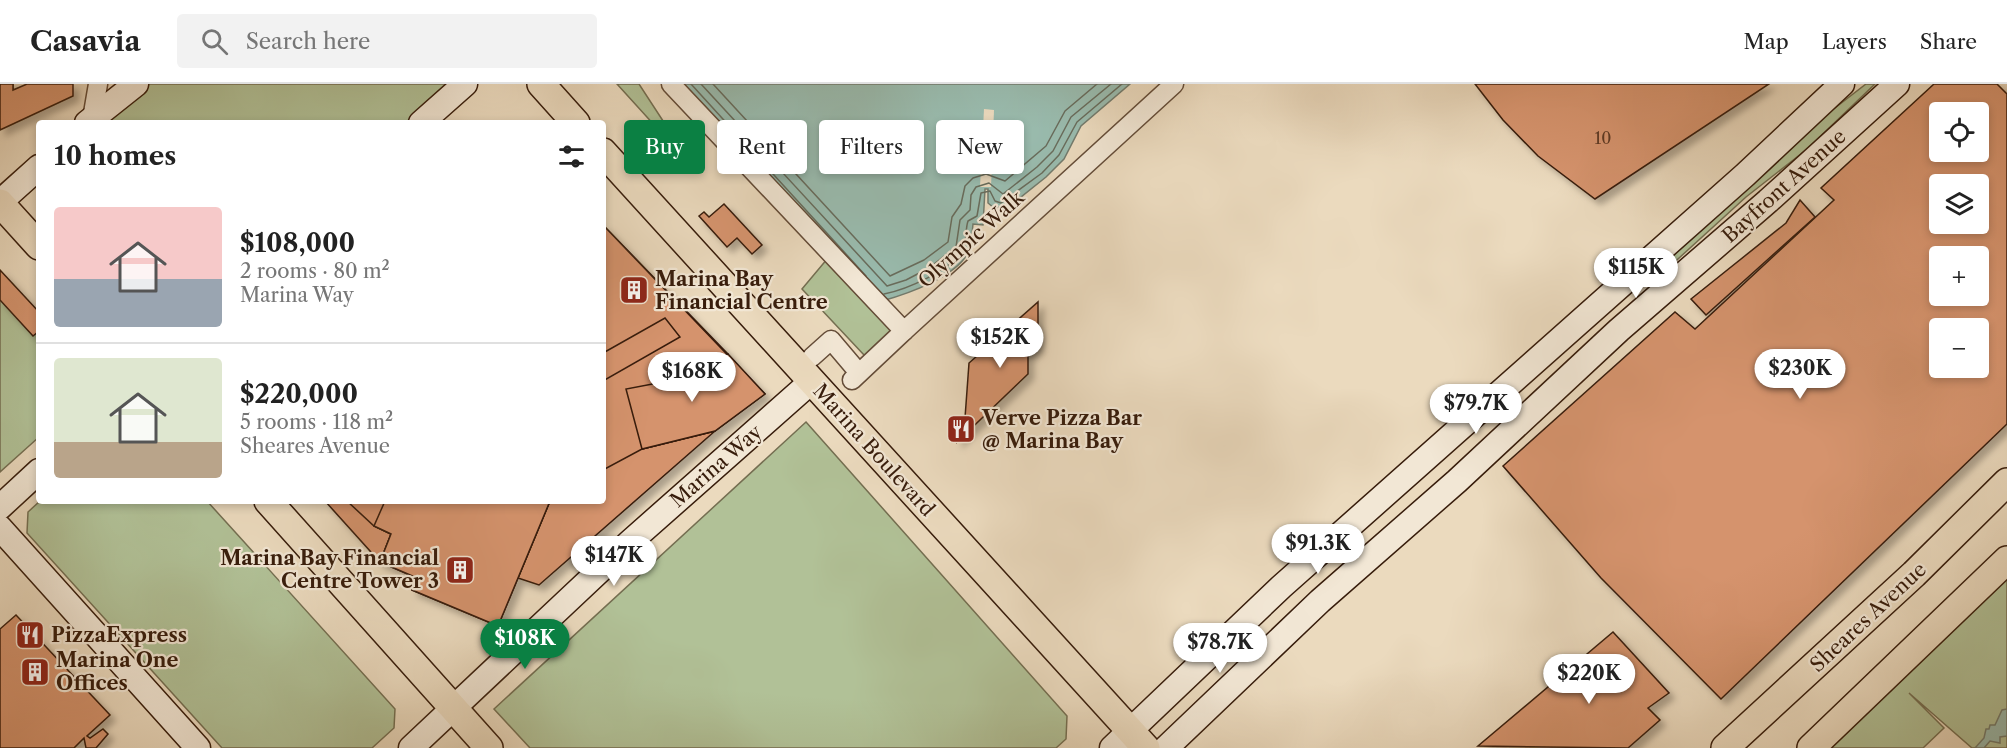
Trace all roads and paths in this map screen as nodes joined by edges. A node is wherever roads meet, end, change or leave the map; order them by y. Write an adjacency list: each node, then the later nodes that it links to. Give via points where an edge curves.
1 (98, 84): 9 (street)
2 (136, 84): 10 (main road)
3 (465, 84): 11 (main road)
4 (541, 84): 12 (main road)
5 (671, 84): 17 (street)
6 (1174, 84): 17 (street, Olympic Walk)
7 (1842, 84): 26 (main road, Bayfront Avenue, via 1281,587)
8 (1897, 84): 30 (main road, Bayfront Avenue, via 1320,601)
9 (89, 120)
10 (90, 120)
11 (424, 120)
12 (573, 120)
13 (606, 155): 18 (main road, Marina Boulevard)
14 (36, 170): 15 (main road)
15 (0, 202): 16 (main road)
16 (36, 243)
17 (904, 331): 18 (street, Olympic Walk, via 856,376 831,340)
18 (812, 369): 25 (main road, Marina Way); 26 (main road, Marina Boulevard)
19 (36, 474): 22 (main road)
20 (2007, 482): 31 (main road, Sheares Avenue, via 1914,574)
21 (271, 504): 25 (main road)
22 (0, 507)
23 (0, 528): 27 (main road)
24 (2007, 560): 32 (main road)
25 (453, 708): 28 (main road, Marina Way); 29 (main road)
26 (1129, 742)
27 (198, 748)
28 (411, 748)
29 (489, 748)
30 (1166, 748)
31 (1725, 748)
32 (1811, 748)

